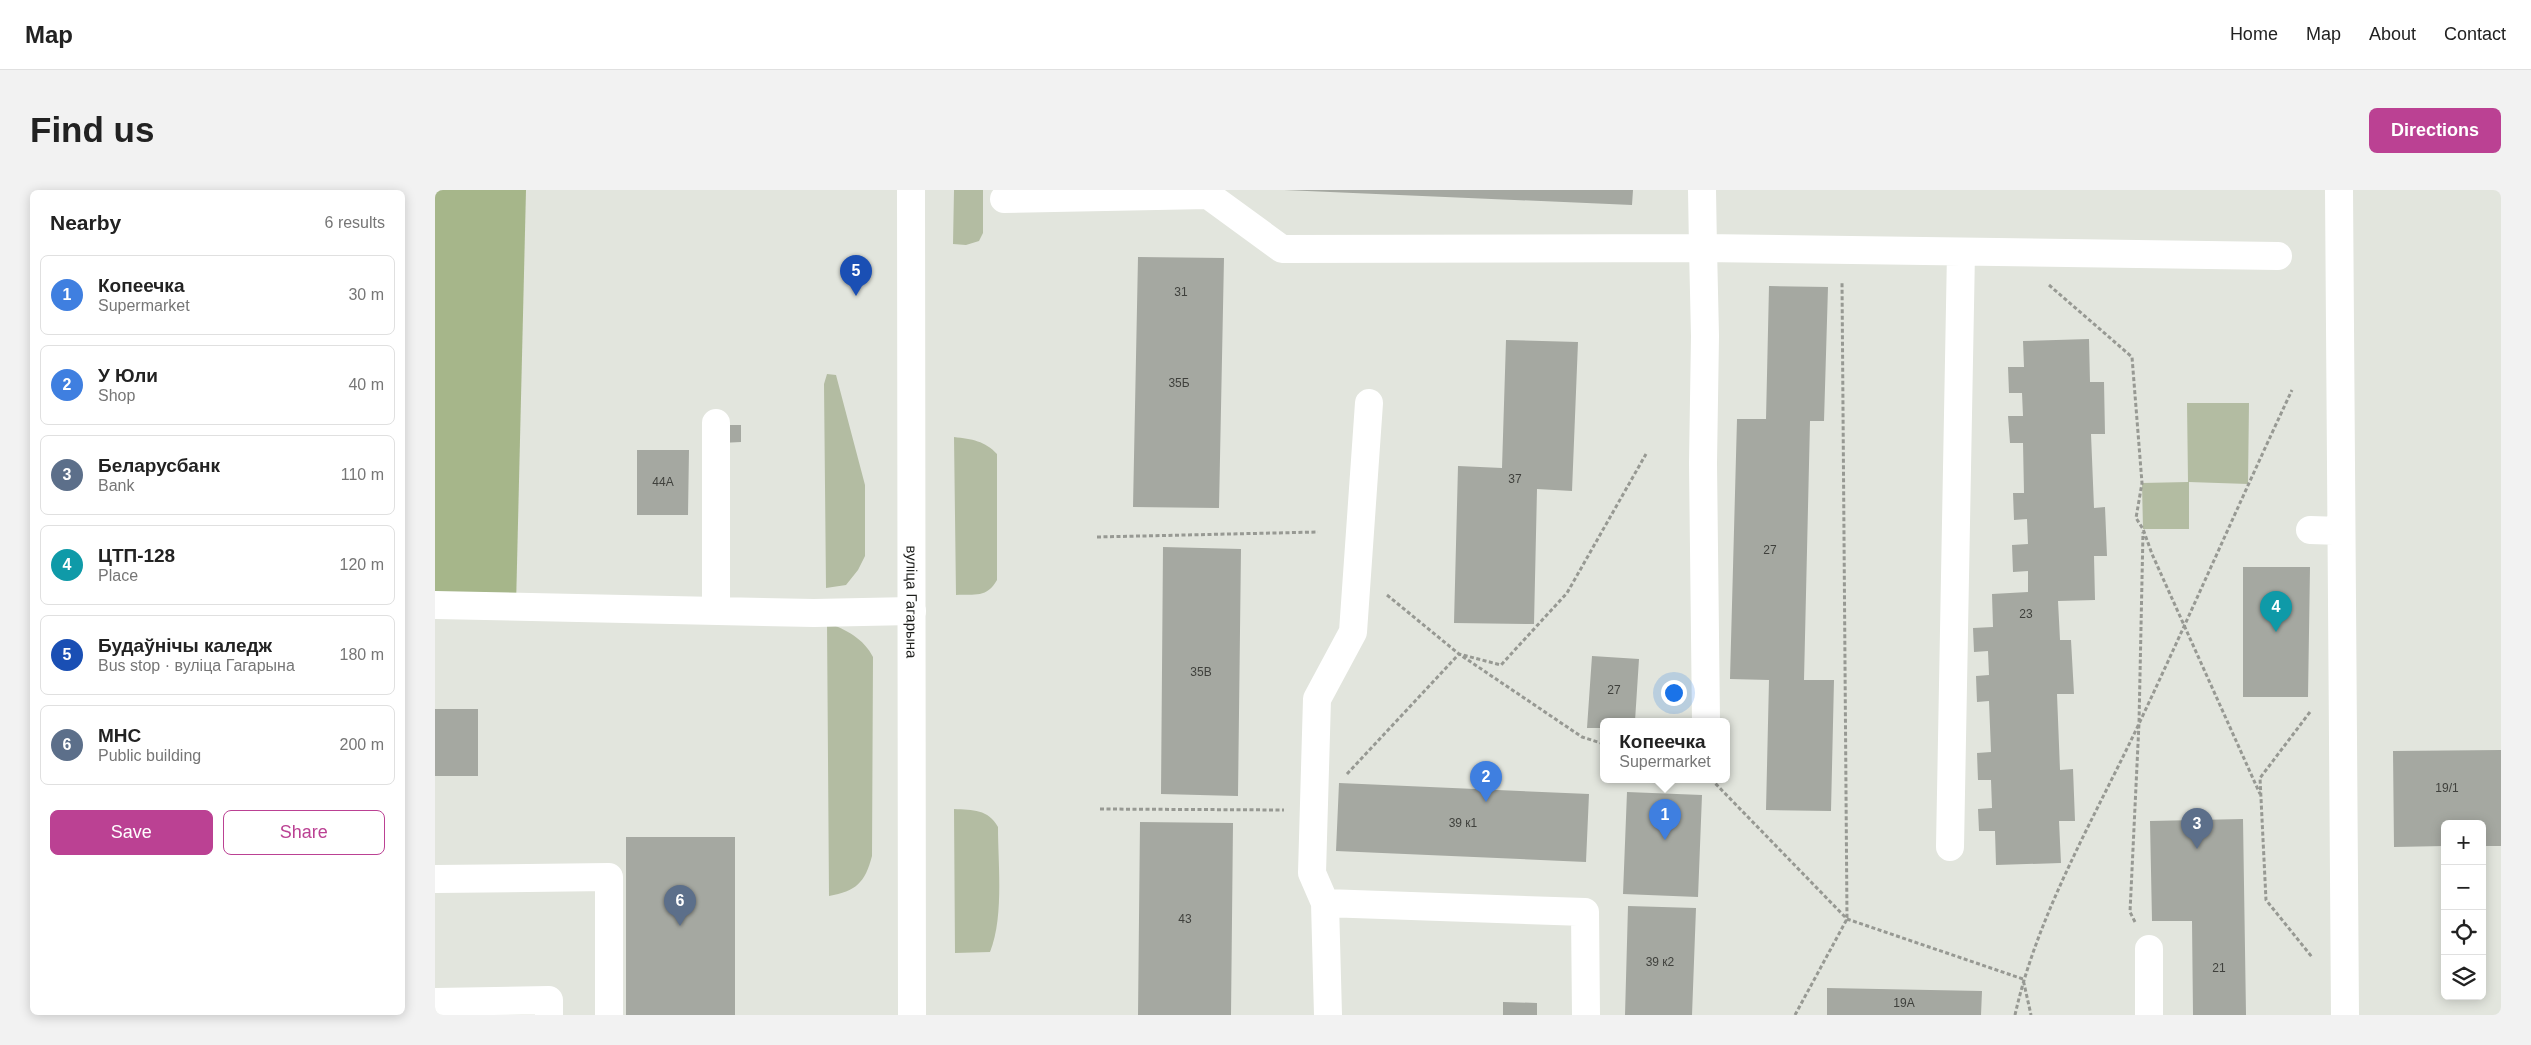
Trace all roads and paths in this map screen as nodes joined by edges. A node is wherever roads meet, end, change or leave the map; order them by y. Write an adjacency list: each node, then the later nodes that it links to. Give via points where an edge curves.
1 (911, 190): 22 (main road, вуліца Гагарына)
2 (1702, 190): 5 (main road)
3 (2339, 190): 16 (main road)
4 (1004, 199): 5 (main road, via 1208,194 1282,249)
5 (1703, 248): 6 (main road); 26 (main road)
6 (1841, 250): 7 (main road); 37 (path)
7 (1961, 252): 8 (main road); 34 (main road)
8 (2011, 252): 9 (main road); 14 (path, via 2132,357 2142,483 2136,518)
9 (2278, 256)
10 (2292, 390): 23 (path)
11 (1369, 403): 19 (main road)
12 (716, 423): 21 (main road)
13 (1646, 454): 24 (path, via 1567,593 1501,664)
14 (2143, 529): 23 (path); 27 (path)
15 (2310, 530): 16 (main road)
16 (2341, 531): 51 (main road)
17 (1318, 532): 18 (path)
18 (1097, 537)
19 (1357, 570): 24 (path); 33 (main road, via 1353,632 1317,699)
20 (435, 605): 21 (main road)
21 (716, 610): 22 (main road)
22 (912, 611): 44 (main road, вуліца Гагарына)
23 (2184, 624): 27 (path); 31 (path)
24 (1459, 654): 28 (path, via 1582,737); 29 (path)
25 (2313, 708): 31 (path, via 2260,778)
26 (1706, 718)
27 (2139, 723): 38 (path, via 2130,912); 40 (path, via 2039,933)
28 (1600, 743)
29 (1346, 775)
30 (1715, 783): 37 (path)
31 (2260, 794): 39 (path, via 2266,900)
32 (1100, 809): 33 (path)
33 (1312, 811): 36 (main road, via 1312,873)
34 (1951, 847)
35 (435, 880): 43 (main road, via 609,877)
36 (1325, 903): 45 (main road); 46 (main road, via 1585,912)
37 (1847, 919): 40 (path); 47 (path)
38 (2149, 949): 50 (main road)
39 (2313, 958)
40 (2023, 979): 48 (path); 49 (path)
41 (435, 1002): 42 (main road, via 549,1000)
42 (549, 1015)
43 (609, 1015)
44 (912, 1015)
45 (1328, 1015)
46 (1586, 1015)
47 (1795, 1015)
48 (2015, 1015)
49 (2031, 1015)
50 (2149, 1015)
51 (2345, 1015)

